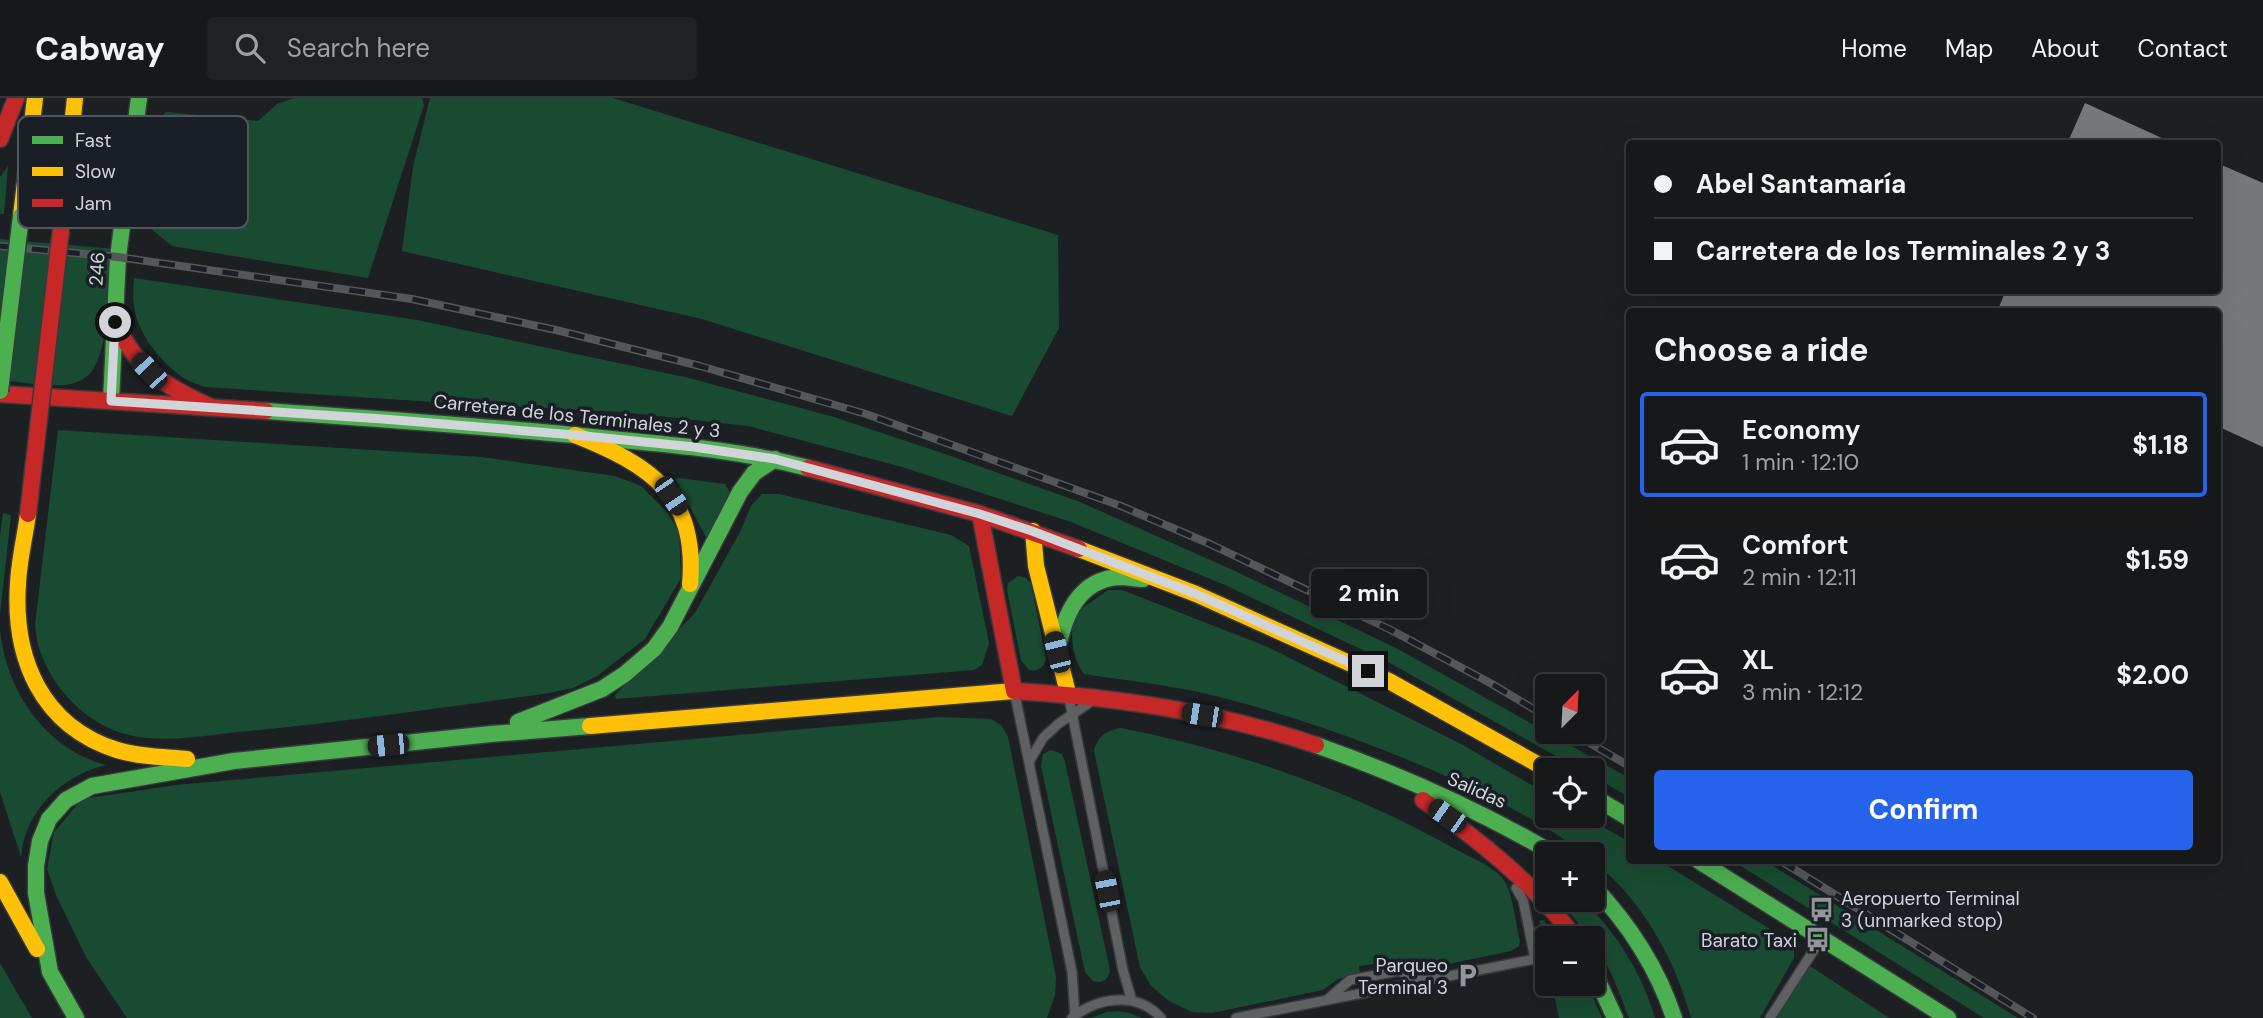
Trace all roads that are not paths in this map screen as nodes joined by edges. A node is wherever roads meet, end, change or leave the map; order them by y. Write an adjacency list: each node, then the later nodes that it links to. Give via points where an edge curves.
1 (16, 98): 8 (main road)
2 (35, 98): 5 (main road, bridge)
3 (75, 98): 6 (main road, bridge)
4 (139, 98): 7 (main road, 246)
5 (33, 116)
6 (73, 116)
7 (137, 116)
8 (0, 139)
9 (20, 228): 13 (main road, bridge)
10 (61, 228): 28 (main road, bridge, via 18,586 24,656 40,693 64,720 93,740 118,751 151,757)
11 (122, 228): 12 (main road, 246)
12 (115, 322): 14 (main road, 246); 15 (main road, via 127,346 165,386)
13 (0, 393): 14 (main road, Carretera de los Terminales 2 y 3)
14 (111, 401): 15 (main road, Carretera de los Terminales 2 y 3)
15 (213, 408): 16 (main road, Carretera de los Terminales 2 y 3)
16 (575, 435): 17 (main road, Carretera de los Terminales 2 y 3); 21 (main road, via 627,458 671,496 682,512 690,540)
17 (775, 459): 18 (main road, Carretera de los Terminales 2 y 3); 21 (main road, via 754,473 740,492)
18 (980, 514): 19 (main road, Carretera de los Terminales 2 y 3); 23 (main road)
19 (1032, 531): 20 (main road, Carretera de los Terminales 2 y 3); 22 (main road)
20 (1161, 580): 22 (main road, via 1116,578 1080,593 1064,619); 30 (main road, Carretera de los Terminales 2 y 3, via 1389,681)
21 (689, 592): 27 (main road, via 654,649 625,674 601,689)
22 (1057, 652): 24 (main road)
23 (1014, 691): 24 (main road); 27 (main road); 29 (lane)
24 (1068, 693): 25 (main road); 26 (lane)
25 (1097, 698): 26 (lane); 31 (main road, via 1202,715 1300,741)
26 (1072, 715): 29 (lane, via 1043,738); 45 (lane)
27 (491, 734): 28 (main road)
28 (234, 761): 41 (main road, via 92,786 60,806 41,838 35,871)
29 (1029, 762): 46 (lane, via 1072,972)
30 (1535, 763)
31 (1379, 770): 34 (main road, Salidas, via 1476,811); 36 (main road, via 1447,816)
32 (1605, 804): 33 (main road)
33 (1626, 816)
34 (1535, 842)
35 (1704, 864): 40 (main road)
36 (1504, 865): 39 (main road); 42 (lane, via 1523,900 1535,959)
37 (1, 883): 41 (main road)
38 (1605, 899): 51 (main road, via 1646,951)
39 (1565, 926)
40 (1822, 938): 52 (lane); 53 (main road)
41 (50, 972): 47 (main road)
42 (1426, 980): 44 (lane); 44 (lane, via 1398,971 1350,980)
43 (1605, 993): 50 (main road)
44 (1327, 1000): 49 (lane)
45 (1132, 1001): 46 (lane, via 1093,1004); 48 (lane)
46 (1074, 1017)
47 (76, 1018)
48 (1161, 1018)
49 (1236, 1018)
50 (1615, 1018)
51 (1674, 1018)
52 (1770, 1018)
53 (1948, 1018)

